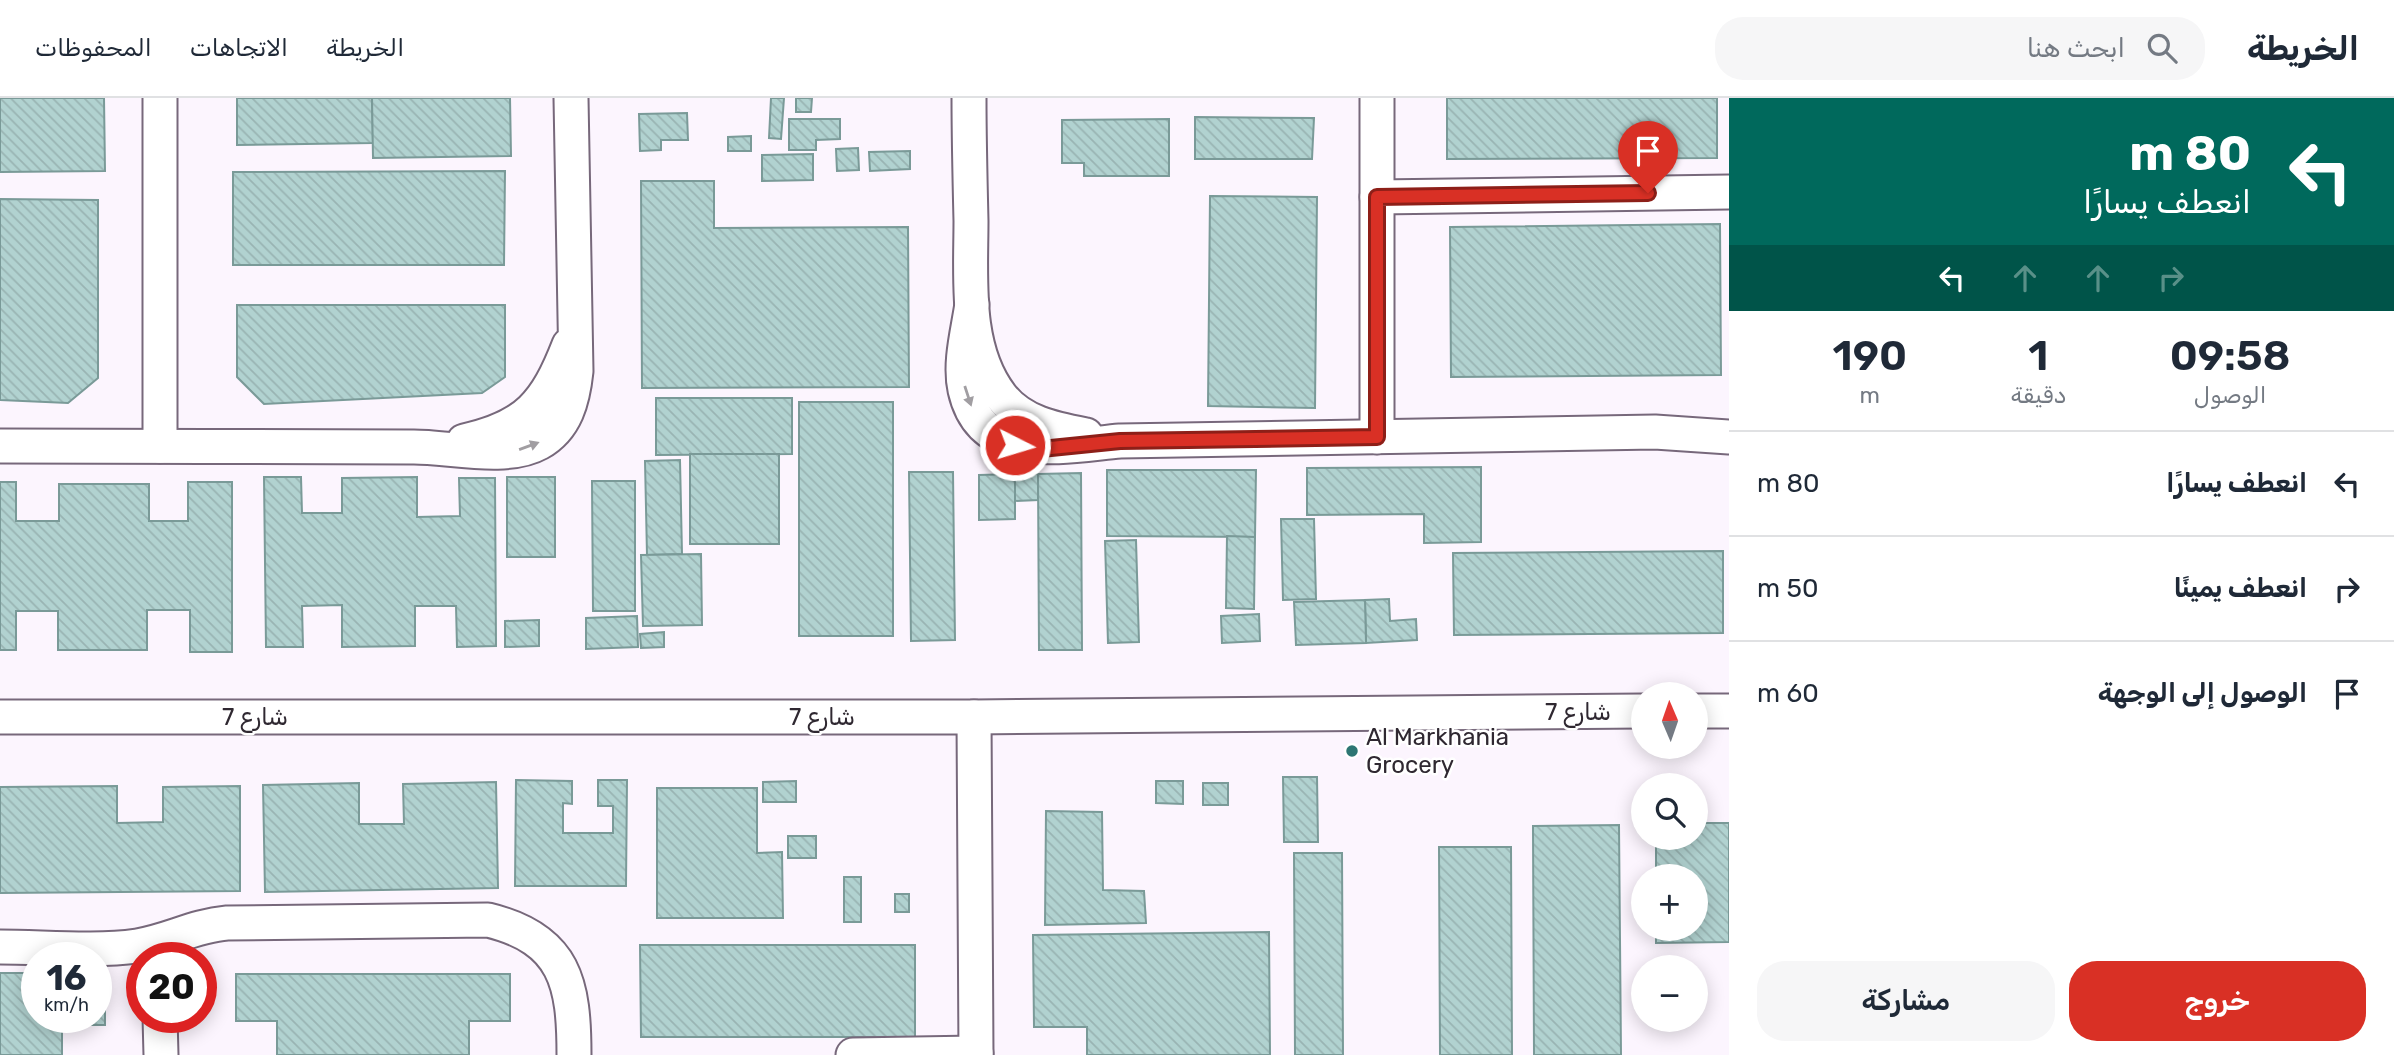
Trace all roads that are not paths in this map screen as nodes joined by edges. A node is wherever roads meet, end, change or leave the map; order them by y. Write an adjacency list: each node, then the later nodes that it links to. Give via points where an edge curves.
1 (160, 98): 12 (street)
2 (571, 98): 12 (street, via 576,372 573,400 561,425 539,443 512,452 438,447)
3 (969, 98): 9 (street, via 972,304 965,389 975,414 992,433 1015,445 1041,449 1120,441)
4 (1377, 98): 6 (street)
5 (1729, 192): 6 (street)
6 (1377, 197): 9 (street)
7 (1729, 411): 8 (street)
8 (1655, 432): 9 (street); 10 (street)
9 (1377, 437)
10 (1729, 437)
11 (0, 446): 12 (street)
12 (160, 446)
13 (1708, 711): 14 (street)
14 (1729, 711)
15 (1631, 712): 17 (street, شارع 7)
16 (0, 717): 17 (street, شارع 7)
17 (974, 717): 22 (street)
18 (173, 942): 24 (street, via 203,925 227,923 459,919 516,927 540,942 558,964 570,990)
19 (0, 947): 20 (street)
20 (126, 947)
21 (160, 1033): 23 (street)
22 (976, 1054): 25 (street)
23 (161, 1055)
24 (574, 1055)
25 (853, 1055)

